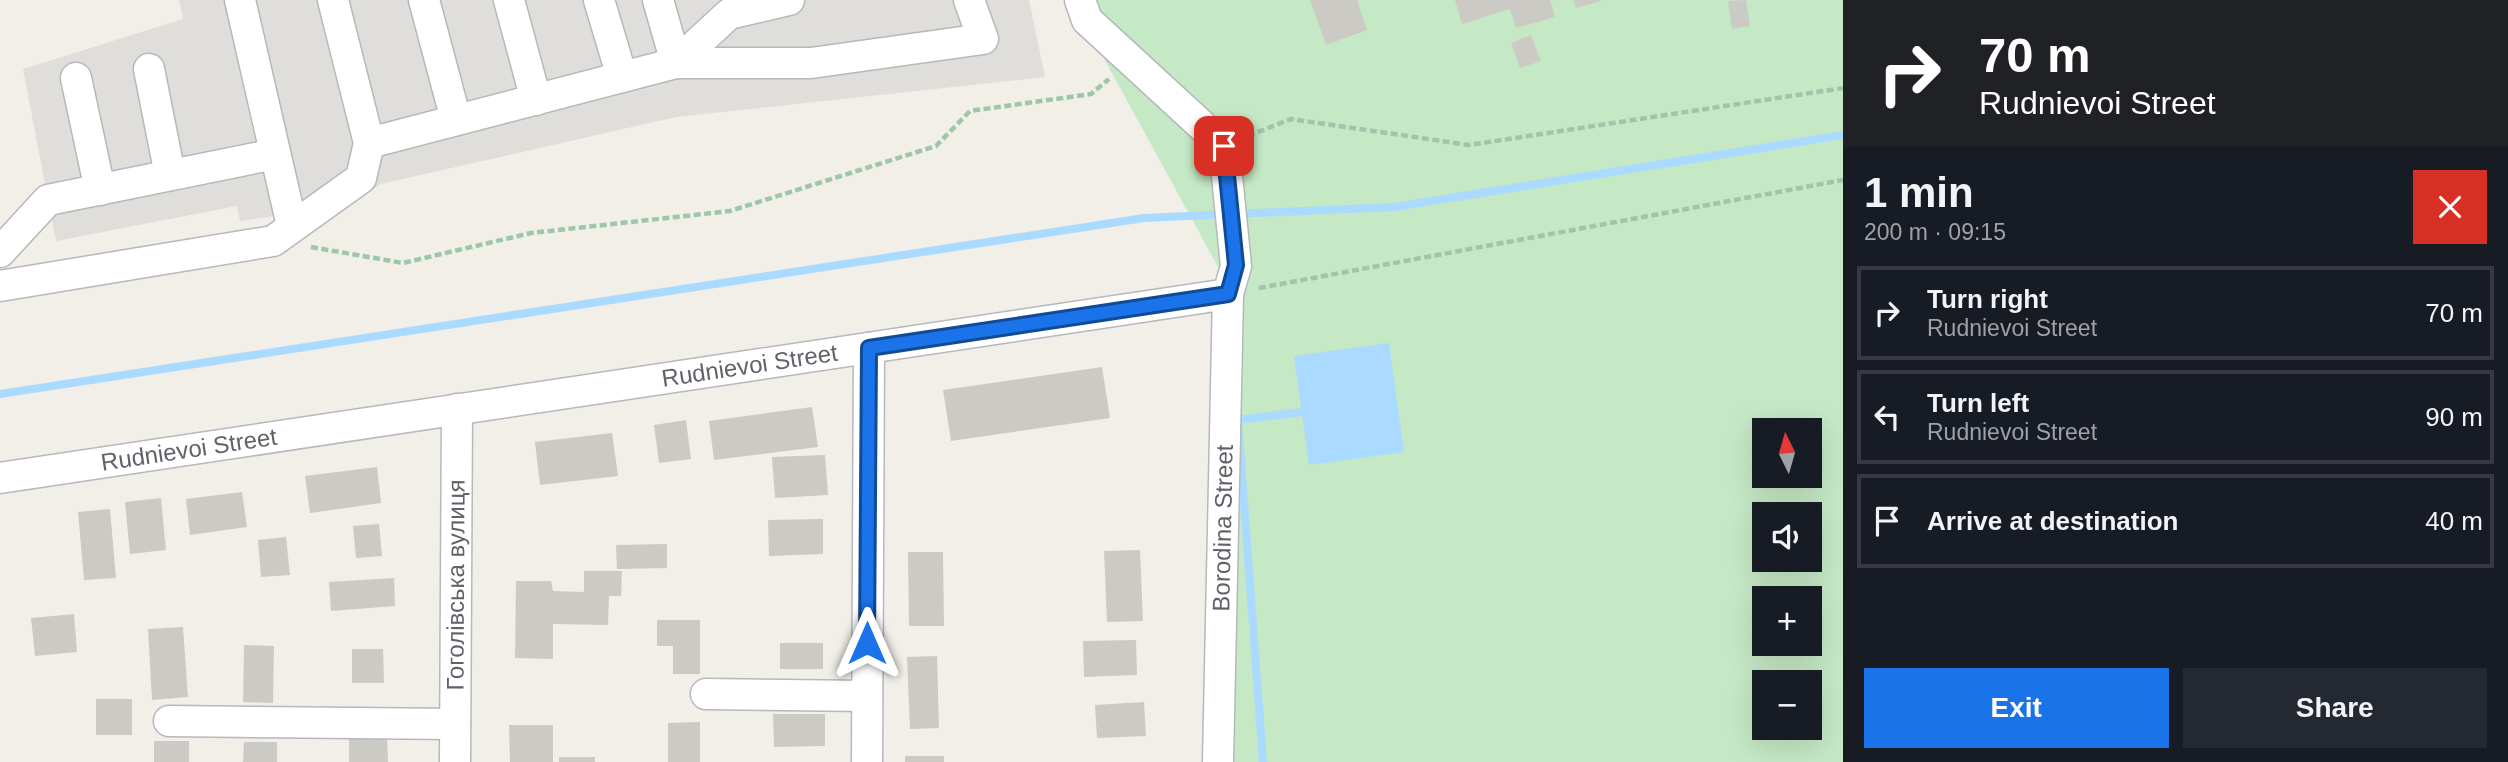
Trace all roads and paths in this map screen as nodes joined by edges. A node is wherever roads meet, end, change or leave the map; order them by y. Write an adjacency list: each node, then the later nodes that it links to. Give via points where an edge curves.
1 (240, 0): 20 (street)
2 (333, 0): 18 (street)
3 (424, 0): 17 (street)
4 (509, 0): 16 (street)
5 (599, 0): 13 (street)
6 (658, 0): 11 (street)
7 (789, 0): 11 (street, via 729,14)
8 (969, 0): 11 (street, via 984,39 811,63)
9 (1080, 0): 10 (street, via 1087,20)
10 (1130, 60): 19 (street); 24 (path, via 1091,94 970,111 936,146 730,211 531,233 403,262)
11 (676, 63): 13 (street)
12 (149, 69): 21 (street)
13 (622, 77): 16 (street)
14 (76, 78): 23 (street)
15 (1843, 88): 19 (path, via 1469,145 1291,119)
16 (536, 100): 17 (street)
17 (456, 120): 18 (street)
18 (369, 143): 24 (street, via 361,178)
19 (1224, 146): 27 (street, via 1236,265)
20 (275, 154): 21 (street); 24 (street)
21 (170, 175): 23 (street)
22 (1843, 180): 27 (path)
23 (100, 190): 25 (street, via 48,200)
24 (282, 234): 26 (street)
25 (0, 252)
26 (0, 286)
27 (1228, 294): 28 (street, Rudnievoi Street); 37 (street, Borodina Street)
28 (869, 348): 29 (street, Rudnievoi Street); 32 (street)
29 (457, 409): 30 (street, Rudnievoi Street); 34 (street, Гоголівська вулиця)
30 (0, 478)
31 (706, 694): 32 (street)
32 (867, 696): 36 (street)
33 (169, 721): 34 (street)
34 (455, 724): 35 (street, Гоголівська вулиця)
35 (455, 762)
36 (867, 762)
37 (1218, 762)

